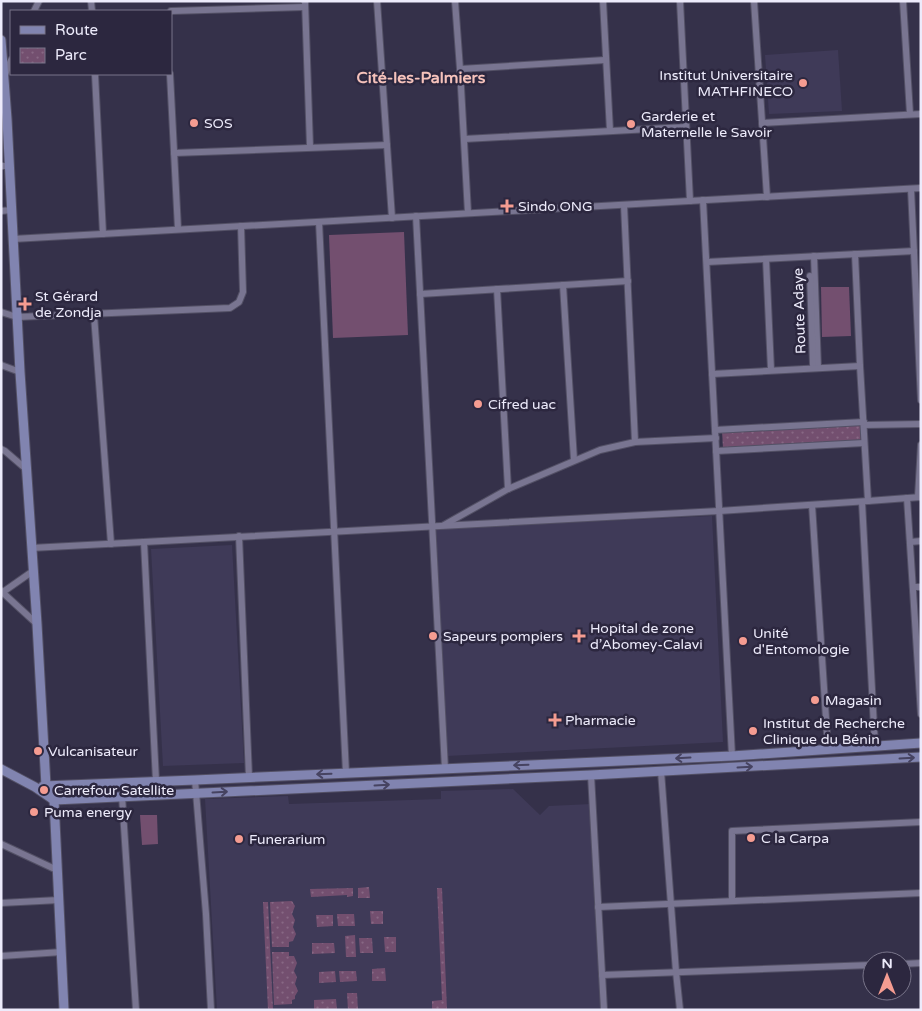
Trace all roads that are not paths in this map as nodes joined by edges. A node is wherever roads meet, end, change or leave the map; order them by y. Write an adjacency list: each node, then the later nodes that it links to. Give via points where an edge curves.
1 (377, 1): 23 (street)
2 (454, 1): 12 (street)
3 (603, 1): 10 (street)
4 (680, 1): 20 (street)
5 (754, 1): 19 (street)
6 (904, 1): 16 (street)
7 (305, 4): 8 (street); 24 (street)
8 (172, 11)
9 (1, 40): 15 (street)
10 (605, 60): 12 (street); 21 (street)
11 (10, 62): 15 (street)
12 (460, 69): 22 (street)
13 (95, 75): 41 (street)
14 (170, 75): 25 (street)
15 (4, 76): 18 (street)
16 (910, 114): 17 (street); 19 (street)
17 (921, 114)
18 (4, 119): 26 (street)
19 (762, 123): 29 (street)
20 (686, 127): 21 (street); 31 (street)
21 (610, 130): 22 (street)
22 (464, 139): 35 (street)
23 (387, 145): 24 (street); 37 (street)
24 (310, 147): 25 (street)
25 (174, 153): 40 (street)
26 (5, 166): 33 (street)
27 (921, 188): 28 (street)
28 (911, 189): 29 (street); 43 (street)
29 (767, 197): 30 (street)
30 (704, 200): 31 (street); 47 (street)
31 (690, 201): 32 (street)
32 (624, 205): 35 (street); 48 (street)
33 (12, 210): 34 (street); 42 (street)
34 (1, 211)
35 (468, 213): 36 (street)
36 (416, 216): 37 (street); 51 (street)
37 (392, 218): 38 (street)
38 (319, 222): 39 (street); 81 (street)
39 (241, 226): 40 (street); 53 (street, via 243,292 240,302 230,308)
40 (178, 229): 41 (street)
41 (103, 234): 42 (street)
42 (13, 239): 54 (street)
43 (914, 251): 44 (street); 61 (street)
44 (855, 254): 45 (street); 56 (street)
45 (812, 256): 46 (street); 57 (street)
46 (766, 259): 47 (street); 58 (street)
47 (707, 262): 60 (street)
48 (628, 281): 49 (street); 66 (street)
49 (563, 285): 50 (street); 71 (street)
50 (497, 289): 51 (street); 73 (street)
51 (420, 294): 79 (street)
52 (1, 312): 54 (street)
53 (94, 314): 54 (street); 86 (street)
54 (17, 318): 59 (street)
55 (1, 365): 59 (street)
56 (860, 366): 57 (street); 62 (street)
57 (816, 367): 58 (street)
58 (771, 370): 60 (street)
59 (20, 372): 72 (street)
60 (712, 374): 64 (street)
61 (921, 400)
62 (864, 424): 63 (street); 64 (street); 67 (street)
63 (921, 424)
64 (715, 430): 65 (street)
65 (716, 438): 66 (street); 70 (street)
66 (635, 442): 71 (street)
67 (864, 443): 70 (street); 76 (street)
68 (921, 445): 74 (street)
69 (1, 449): 72 (street)
70 (716, 451): 78 (street)
71 (574, 460): 73 (street)
72 (26, 469): 87 (street)
73 (508, 489): 80 (street)
74 (919, 497): 75 (street)
75 (907, 498): 76 (street); 85 (street)
76 (865, 501): 77 (street); 97 (street)
77 (812, 505): 78 (street); 98 (street)
78 (719, 511): 80 (street); 99 (street)
79 (432, 526): 80 (street); 81 (street); 102 (street)
80 (443, 526)
81 (334, 532): 82 (street); 104 (street)
82 (239, 536): 84 (street); 106 (street)
83 (921, 541): 85 (street)
84 (144, 542): 86 (street); 108 (street)
85 (910, 542): 89 (street)
86 (111, 544): 87 (street)
87 (31, 548): 88 (street)
88 (33, 571): 91 (street); 92 (street)
89 (912, 587): 90 (street); 93 (street)
90 (921, 587)
91 (2, 591): 92 (street)
92 (37, 624): 109 (street)
93 (918, 632): 94 (street)
94 (920, 678): 95 (street)
95 (921, 714)
96 (921, 743): 97 (street)
97 (875, 746): 98 (street)
98 (828, 749): 99 (street)
99 (732, 756): 102 (street, one-way to 102)
100 (921, 757): 103 (street, one-way to 100)
101 (1, 769): 110 (street)
102 (445, 769): 104 (street)
103 (661, 772): 105 (street); 121 (street)
104 (346, 773): 106 (street, one-way to 106)
105 (591, 776): 111 (street, one-way to 105); 122 (street)
106 (249, 777): 107 (street)
107 (195, 780): 108 (street); 111 (street)
108 (156, 781): 109 (street)
109 (46, 786): 110 (street); 113 (street)
110 (35, 787): 113 (street)
111 (196, 793): 112 (street); 131 (street)
112 (122, 796): 113 (street); 130 (street)
113 (54, 800): 116 (street)
114 (921, 822): 119 (street, via 732,831)
115 (1, 844): 116 (street)
116 (57, 870): 118 (street)
117 (921, 892): 119 (street)
118 (59, 900): 120 (street); 123 (street)
119 (732, 901): 121 (street)
120 (1, 903)
121 (671, 904): 122 (street); 126 (street)
122 (598, 907): 127 (street)
123 (62, 952): 124 (street); 129 (street)
124 (1, 956)
125 (862, 965): 126 (street)
126 (676, 972): 127 (street); 128 (street)
127 (602, 975): 132 (street)
128 (681, 1009)
129 (64, 1010)
130 (136, 1010)
131 (211, 1010)
132 (604, 1010)

